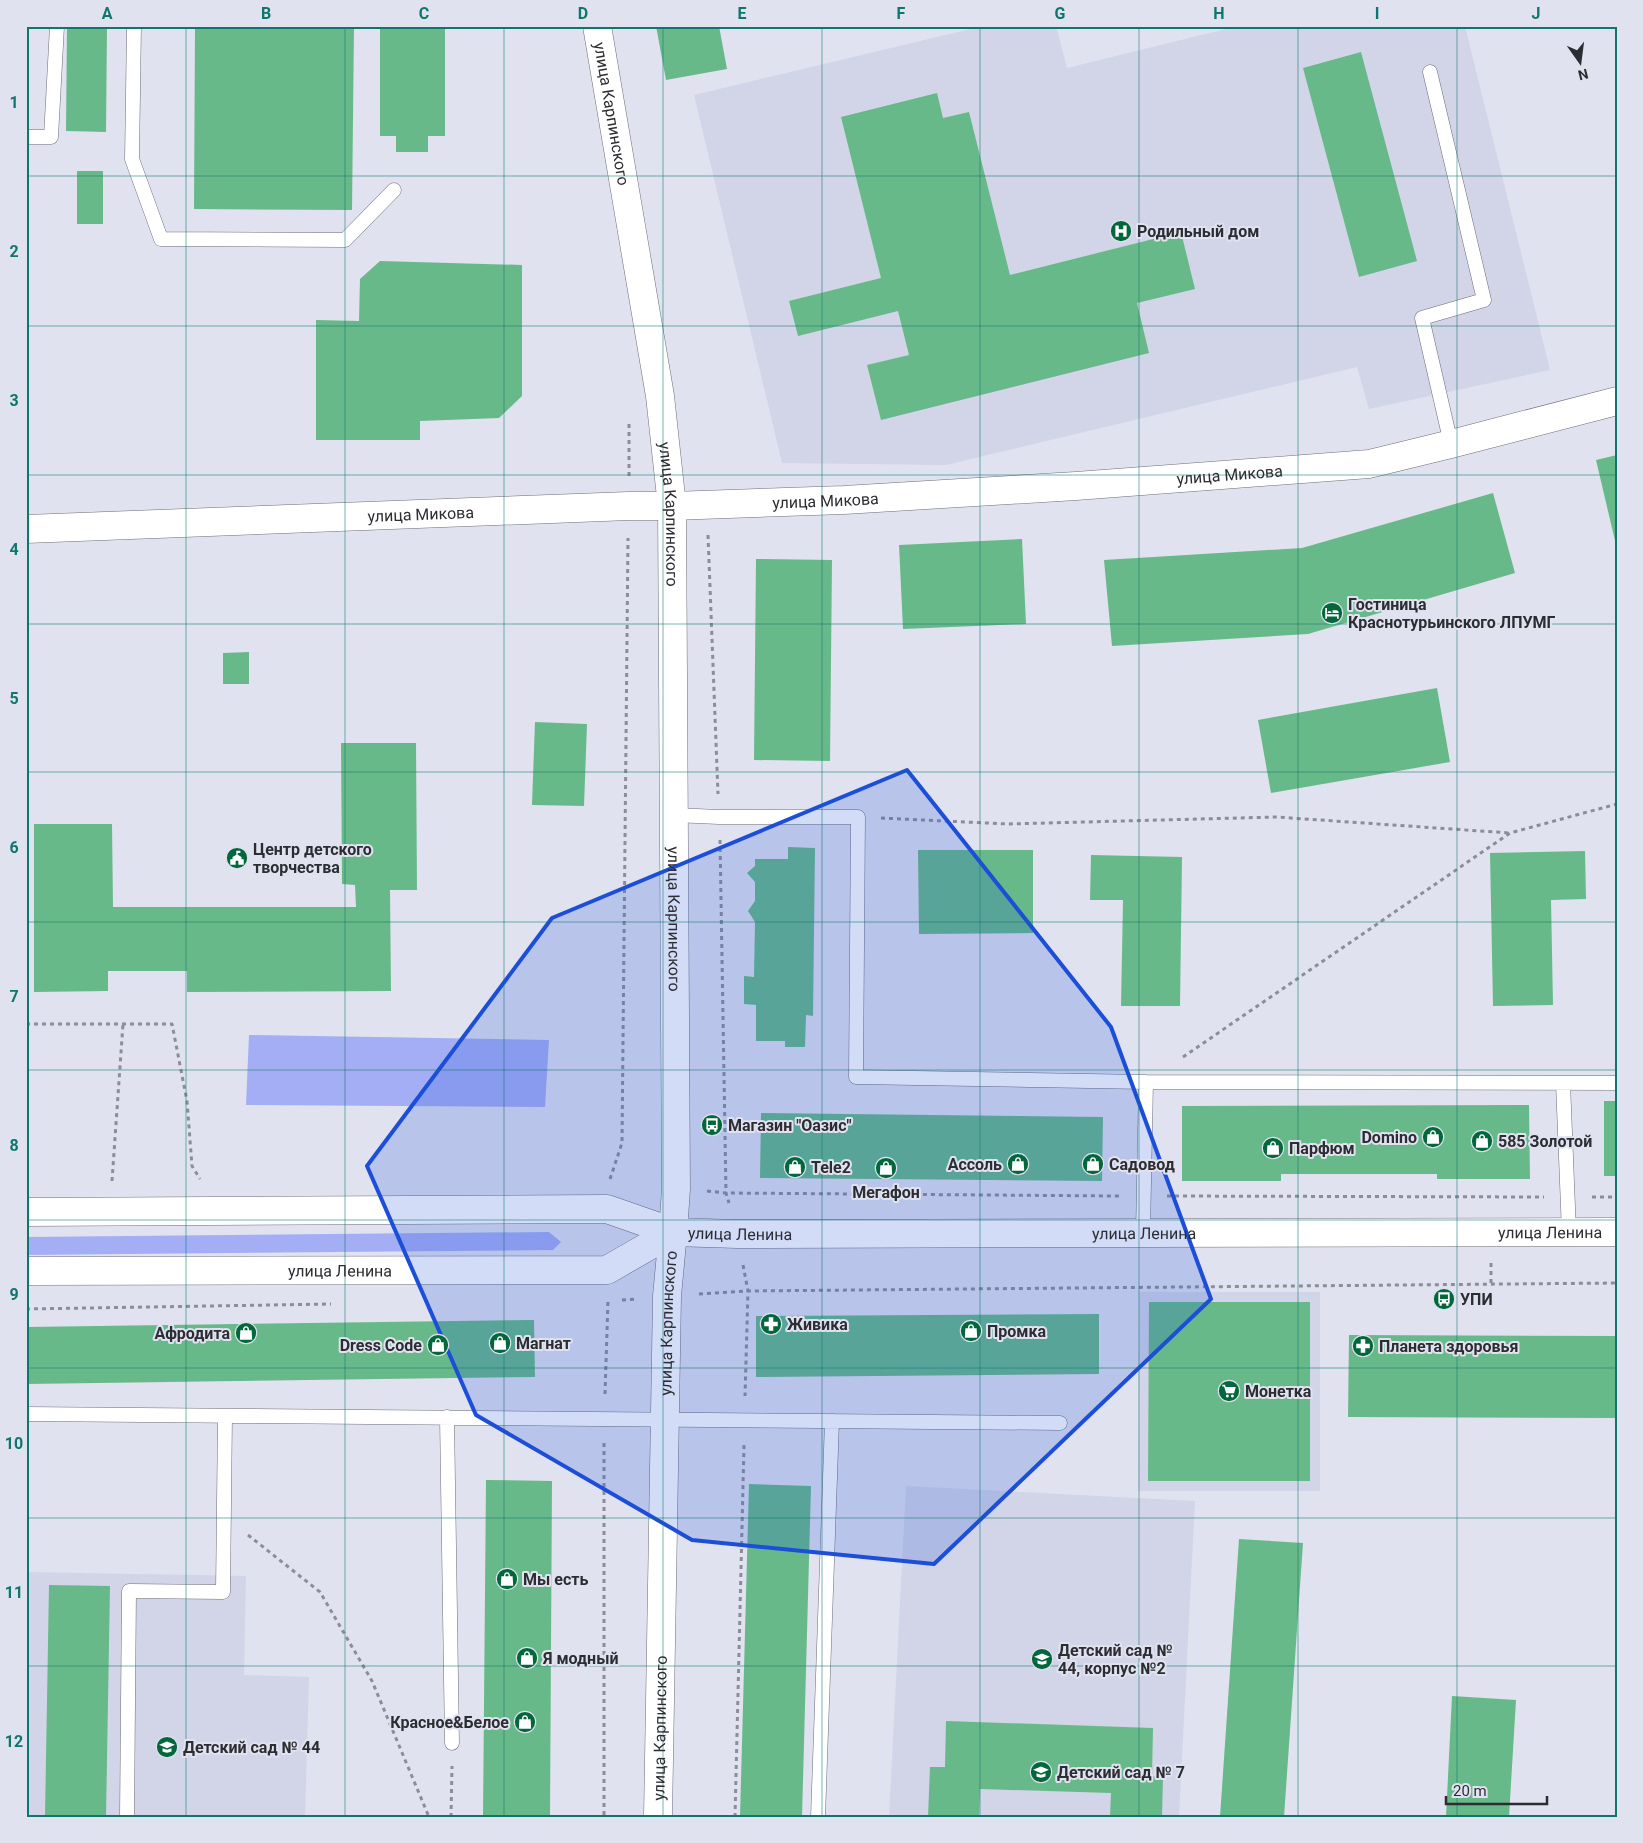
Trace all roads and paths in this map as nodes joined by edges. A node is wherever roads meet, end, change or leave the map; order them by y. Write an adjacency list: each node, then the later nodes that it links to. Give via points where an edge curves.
1 (57, 26): 5 (lane, via 51,137)
2 (134, 26): 6 (lane, via 132,159 161,239 345,240)
3 (597, 26): 12 (main road, улица Карпинского, via 660,396)
4 (1430, 72): 9 (lane, via 1484,300 1422,318)
5 (26, 137)
6 (394, 190)
7 (1617, 401): 9 (main road, улица Микова)
8 (629, 419): 11 (path)
9 (1451, 444): 10 (main road, улица Микова, via 1359,464 1076,486 844,500)
10 (706, 504): 12 (main road, улица Микова); 16 (path)
11 (629, 506): 12 (main road, улица Микова); 13 (main road, улица Микова); 25 (path, via 622,1143 609,1181)
12 (672, 506): 15 (main road, улица Карпинского)
13 (26, 529)
14 (1617, 804): 18 (path)
15 (674, 815): 16 (lane); 27 (main road, улица Карпинского)
16 (719, 817): 17 (lane); 28 (path)
17 (858, 817): 18 (path, via 1008,824 1276,817); 21 (lane, via 856,1077)
18 (1510, 833): 21 (path)
19 (26, 1024): 20 (path)
20 (123, 1024): 24 (path, via 172,1024 187,1101 192,1166); 26 (path)
21 (1146, 1082): 22 (lane); 29 (lane)
22 (1563, 1083): 23 (lane); 30 (lane)
23 (1617, 1083)
24 (200, 1181)
25 (619, 1182)
26 (112, 1189)
27 (676, 1189): 28 (path); 33 (main road, улица Карпинского)
28 (726, 1193): 29 (path); 37 (path)
29 (1143, 1196): 30 (path); 34 (lane)
30 (1568, 1197): 31 (path); 35 (lane)
31 (1617, 1197)
32 (26, 1212): 33 (main road, улица Ленина, via 607,1210)
33 (674, 1232): 37 (main road, улица Ленина); 38 (main road, улица Ленина); 42 (main road, улица Карпинского)
34 (1143, 1232): 35 (main road, улица Ленина); 37 (main road, улица Ленина)
35 (1569, 1232): 36 (main road, улица Ленина)
36 (1617, 1232)
37 (737, 1234): 41 (path)
38 (607, 1270): 39 (main road, улица Ленина); 43 (path)
39 (26, 1272)
40 (1617, 1283): 41 (path)
41 (748, 1291): 42 (path); 53 (path)
42 (667, 1296): 44 (path); 52 (main road, улица Карпинского)
43 (608, 1300): 45 (path); 51 (path)
44 (618, 1300)
45 (599, 1301)
46 (332, 1304): 47 (path)
47 (26, 1308)
48 (26, 1414): 49 (lane)
49 (225, 1416): 50 (lane); 56 (lane)
50 (447, 1417): 51 (lane); 57 (lane)
51 (604, 1419): 52 (lane); 61 (path)
52 (665, 1420): 53 (lane); 62 (main road, улица Карпинского)
53 (745, 1420): 54 (lane); 63 (path)
54 (832, 1421): 55 (lane); 64 (lane)
55 (1060, 1424)
56 (224, 1516): 58 (lane, via 223,1592 129,1591); 59 (path, via 320,1592 372,1680)
57 (452, 1743): 60 (path)
58 (127, 1817)
59 (429, 1817)
60 (451, 1817)
61 (604, 1817)
62 (658, 1817)
63 (735, 1817)
64 (818, 1817)

